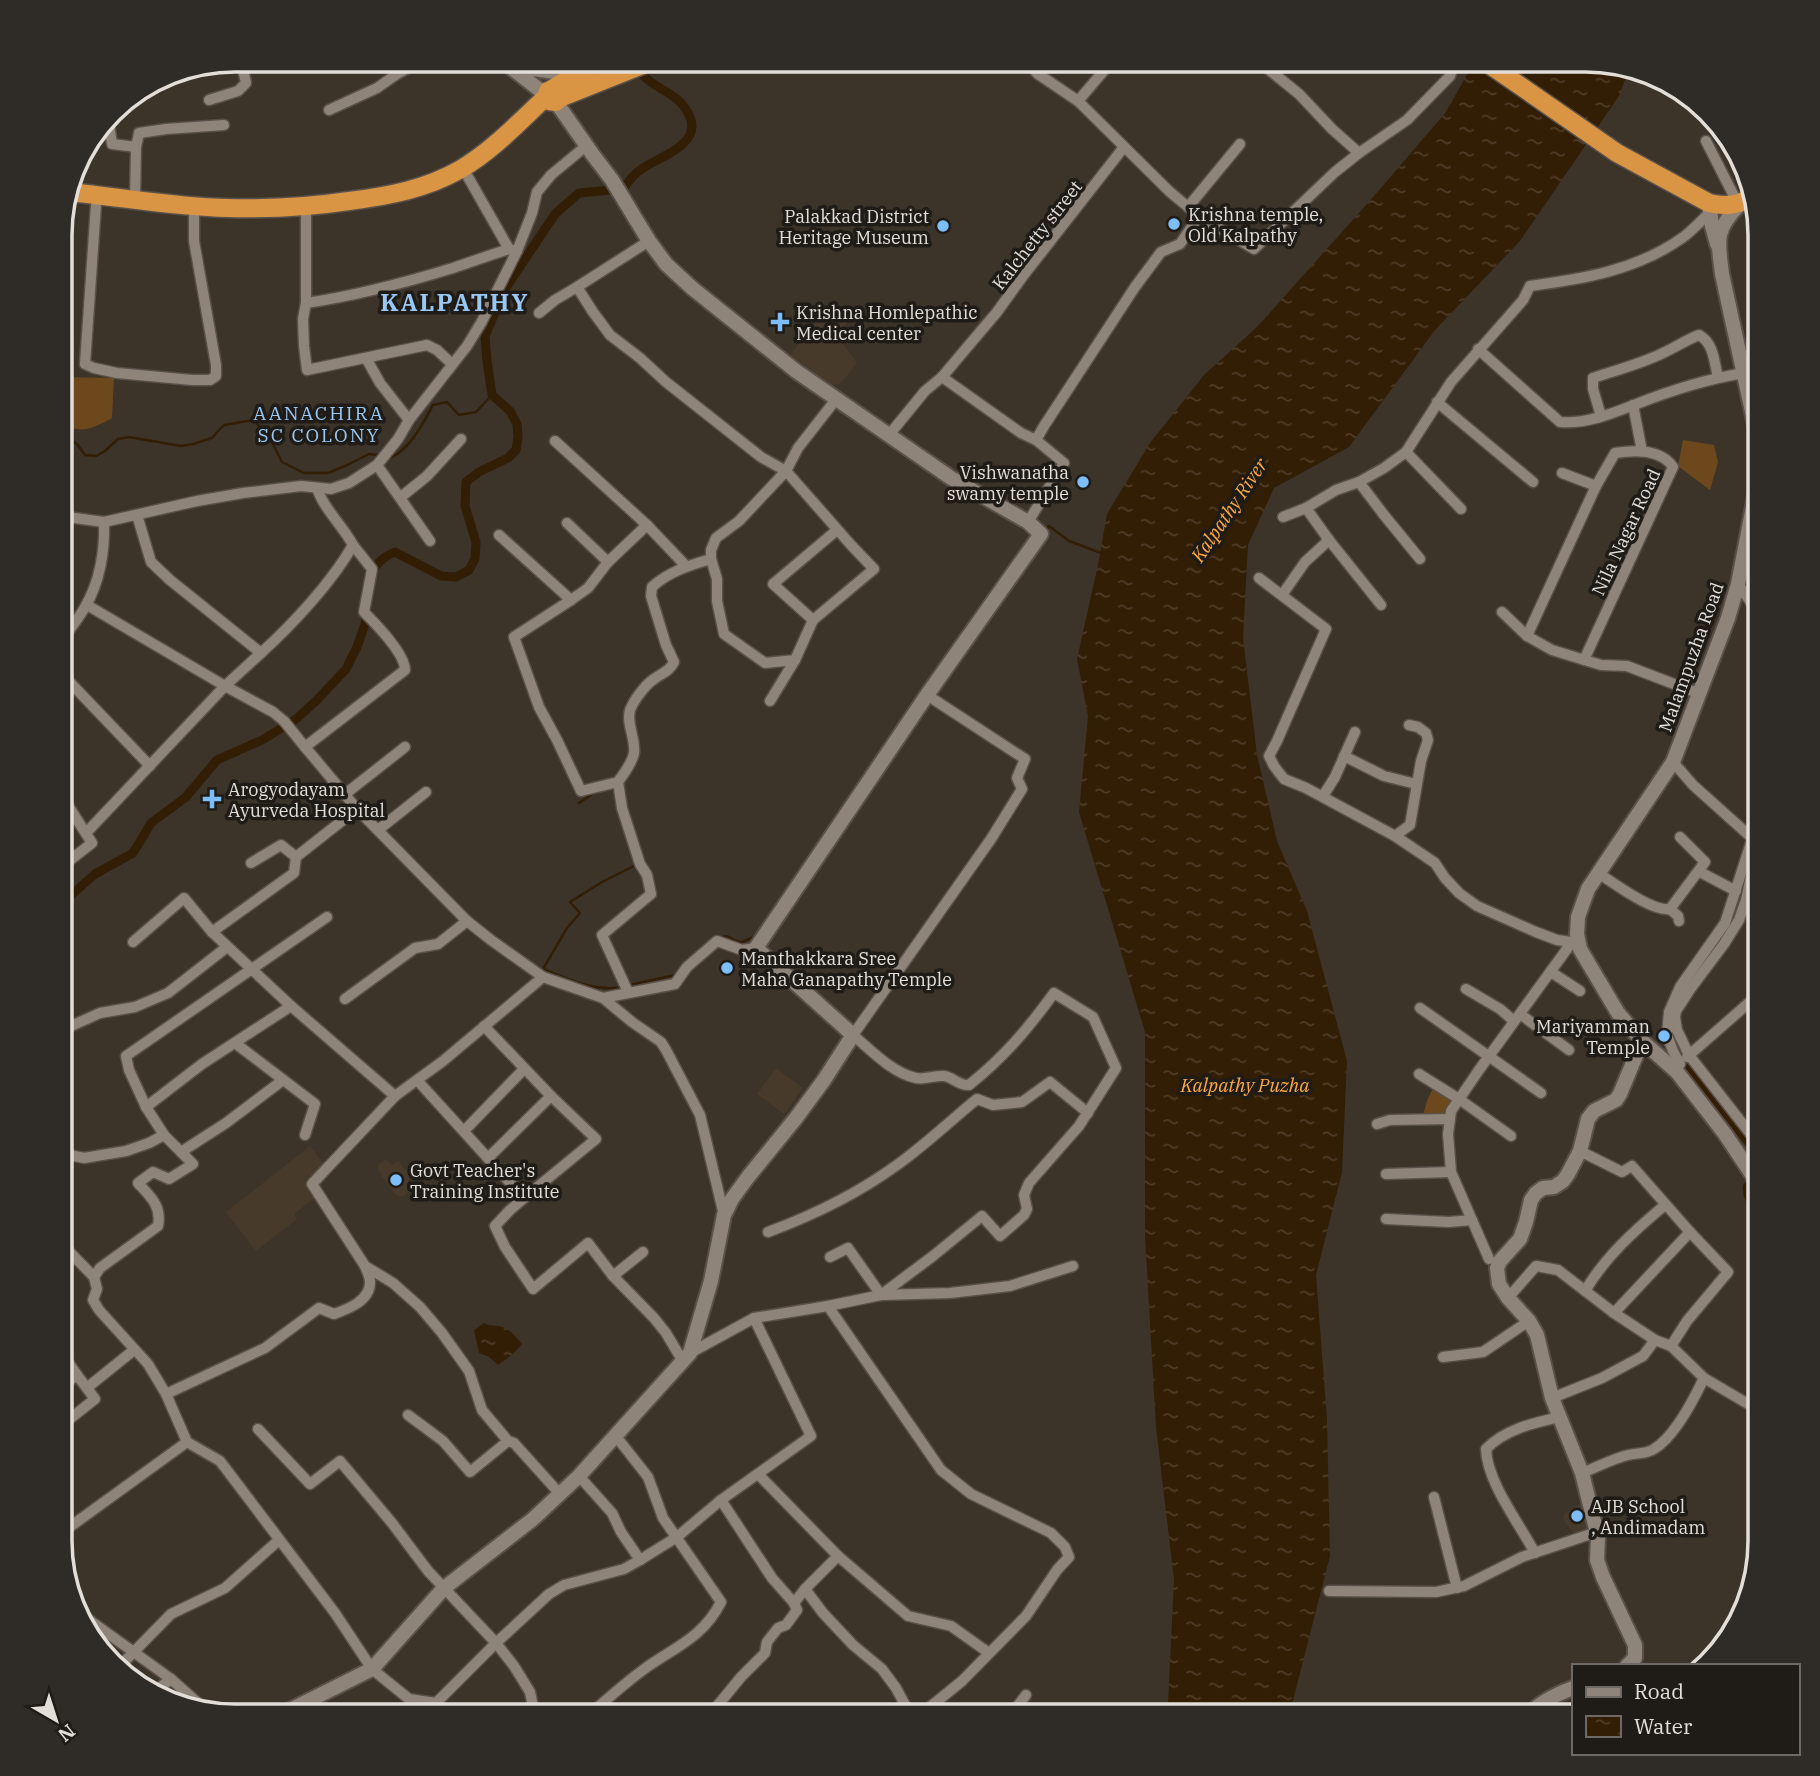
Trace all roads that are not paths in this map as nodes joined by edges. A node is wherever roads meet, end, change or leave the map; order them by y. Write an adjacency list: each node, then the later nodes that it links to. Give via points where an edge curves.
1 (244, 72): 14 (street, via 246,83 238,91)
2 (403, 72): 16 (street)
3 (519, 72): 13 (street)
4 (554, 72): 12 (street)
5 (584, 72): 12 (highway)
6 (623, 72): 13 (highway)
7 (1036, 72): 15 (street)
8 (1103, 72): 15 (street)
9 (1272, 72): 24 (street)
10 (1451, 72): 24 (street, via 1406,120)
11 (1500, 72): 34 (highway, via 1617,153)
12 (575, 75): 13 (highway)
13 (553, 97): 21 (street); 25 (highway, via 505,149); 28 (highway, via 463,167 395,194 284,207 228,208)
14 (209, 100)
15 (1078, 101): 23 (street)
16 (329, 110)
17 (224, 125): 22 (street, via 139,133)
18 (110, 131): 22 (street, via 112,144)
19 (1706, 141): 27 (street)
20 (1240, 144): 33 (street)
21 (586, 146): 38 (street); 40 (street, via 537,192)
22 (136, 147): 28 (street)
23 (1124, 147): 33 (street); 48 (street, Kalchetty street)
24 (1359, 153): 37 (street, via 1254,248)
25 (468, 177): 36 (highway, via 415,198); 40 (street)
26 (77, 193): 28 (highway)
27 (1744, 198)
28 (135, 199)
29 (1745, 201): 34 (highway)
30 (1745, 202): 39 (street, via 1723,225)
31 (75, 203): 32 (highway)
32 (96, 205): 35 (highway); 35 (street, via 85,364 117,373 209,380 216,376 216,365 194,241)
33 (1188, 207): 37 (street)
34 (1709, 207): 39 (street, Malampuzha Road); 44 (street, via 1681,239 1635,264 1530,286)
35 (194, 215): 36 (highway)
36 (306, 215): 42 (street)
37 (1199, 216): 58 (street, via 1180,244 1161,252 1135,287)
38 (649, 242): 41 (street); 51 (street, via 692,288)
39 (1718, 246): 47 (street, Malampuzha Road)
40 (513, 250): 42 (street, via 386,287); 46 (street, via 481,323)
41 (577, 287): 43 (street); 63 (street, via 610,335 761,457)
42 (306, 303): 45 (street, via 307,370)
43 (539, 313)
44 (1479, 349): 52 (street); 54 (street, via 1560,422)
45 (366, 358): 46 (street, via 427,345); 55 (street)
46 (452, 364): 55 (street)
47 (1744, 373): 49 (street); 50 (street, Malampuzha Road)
48 (942, 377): 56 (street, Kalchetty street); 58 (street)
49 (1718, 377): 53 (street); 54 (street, via 1711,346 1699,335 1664,353 1593,378)
50 (1748, 392)
51 (837, 398): 56 (street); 63 (street)
52 (1437, 402): 61 (street); 66 (street)
53 (1633, 405): 54 (street); 60 (street)
54 (1601, 416)
55 (409, 420): 62 (street)
56 (889, 435): 76 (street, via 951,478)
57 (461, 439): 69 (street)
58 (1036, 440): 76 (street, via 1064,464)
59 (555, 441): 78 (street)
60 (1642, 451): 67 (street, Nila Nagar Road, via 1615,453); 102 (street, Nila Nagar Road, via 1668,459 1673,467)
61 (1406, 452): 65 (street); 71 (street)
62 (377, 465): 68 (street, via 349,483); 69 (street)
63 (786, 471): 79 (street); 85 (street, via 739,521 716,538)
64 (1562, 473): 67 (street)
65 (1359, 482): 70 (street); 86 (street)
66 (1533, 482)
67 (1597, 486): 99 (street)
68 (317, 488): 72 (street, via 243,493); 84 (street)
69 (401, 497): 83 (street)
70 (1306, 508): 73 (street); 82 (street)
71 (1461, 509)
72 (137, 515): 75 (street); 100 (street, via 151,562)
73 (1283, 517)
74 (72, 518): 75 (street)
75 (104, 522): 95 (street, via 99,573)
76 (1028, 522): 106 (street, via 1041,534)
77 (567, 523): 87 (street)
78 (647, 525): 87 (street); 88 (street)
79 (837, 530): 97 (street, via 874,569); 97 (street, via 773,584)
80 (1748, 532): 90 (street, Malampuzha Road)
81 (499, 535): 93 (street)
82 (1329, 540): 91 (street, via 1305,562); 94 (street)
83 (430, 541)
84 (353, 545): 100 (street, via 314,597); 110 (street, via 372,569 367,615 406,666)
85 (711, 559): 88 (street); 101 (street, via 724,634 765,663)
86 (1420, 559)
87 (608, 562): 93 (street)
88 (687, 566): 115 (street, via 652,587 674,662 641,692 630,710 635,751)
89 (1259, 578): 91 (street)
90 (1738, 584): 92 (street); 105 (street, Malampuzha Road)
91 (1282, 595): 119 (street, via 1326,629 1269,756 1284,779)
92 (1748, 598)
93 (571, 600): 115 (street, via 514,637 539,707 581,791)
94 (1381, 604)
95 (87, 605): 98 (street); 104 (street)
96 (1502, 612): 99 (street)
97 (813, 621): 101 (street)
98 (72, 626)
99 (1527, 636): 102 (street)
100 (261, 653): 104 (street)
101 (795, 660): 107 (street)
102 (1584, 660): 105 (street, via 1627,666)
103 (72, 685): 114 (street)
104 (225, 686): 110 (street, via 273,712); 114 (street)
105 (1700, 694): 113 (street, Malampuzha Road)
106 (927, 695): 143 (street); 158 (street, via 1025,759 1017,778 1022,789)
107 (770, 701)
108 (1409, 724): 116 (street, via 1426,733 1428,740)
109 (1355, 733): 112 (street)
110 (305, 747): 118 (street)
111 (405, 747): 118 (street)
112 (1344, 756): 116 (street, via 1384,776); 119 (street)
113 (1673, 762): 124 (street); 132 (street, Malampuzha Road)
114 (150, 766): 123 (street)
115 (618, 782): 149 (street, via 622,808 651,894 602,935)
116 (1416, 784): 125 (street, via 1410,825)
117 (426, 792): 122 (street)
118 (344, 795): 120 (street)
119 (1323, 796): 125 (street)
120 (357, 809): 122 (street); 127 (street)
121 (72, 811): 123 (street)
122 (378, 830): 137 (street)
123 (86, 833): 128 (street, via 93,842)
124 (1748, 833)
125 (1395, 836): 141 (street, via 1435,863 1459,893 1477,906 1557,940)
126 (1680, 837): 131 (street, via 1705,862)
127 (296, 857): 130 (street, via 281,845); 139 (street, via 294,873)
128 (72, 859)
129 (1748, 862): 134 (street)
130 (251, 863)
131 (1700, 872): 134 (street); 135 (street)
132 (1598, 873): 135 (street, via 1631,895); 141 (street, Malampuzha Road, via 1578,917)
133 (1748, 890): 162 (street, via 1739,920 1676,1011 1677,1030)
134 (1736, 891): 164 (street, via 1726,923 1680,987 1669,1012 1667,1035)
135 (1670, 909): 138 (street)
136 (327, 917): 144 (street)
137 (467, 921): 146 (street); 151 (street, via 438,944 415,948)
138 (1679, 921)
139 (212, 932): 140 (street, via 184,898); 142 (street)
140 (133, 942)
141 (1575, 942): 145 (street); 159 (street, via 1618,1013)
142 (227, 947): 144 (street); 156 (street, via 168,993)
143 (756, 948): 149 (street, via 743,950 718,941 687,967 675,985); 158 (street)
144 (252, 970): 153 (street); 175 (street, via 126,1056)
145 (1551, 972): 148 (street); 155 (street)
146 (544, 977): 150 (street); 157 (street)
147 (1466, 989): 155 (street)
148 (1580, 991)
149 (628, 992): 150 (street)
150 (603, 998): 193 (street, via 666,1050 700,1115)
151 (345, 999)
152 (1748, 1003): 162 (street)
153 (290, 1006): 160 (street); 171 (street)
154 (1420, 1008): 163 (street)
155 (1517, 1018): 161 (street); 163 (street)
156 (72, 1026)
157 (484, 1026): 165 (street); 168 (street)
158 (853, 1035): 169 (street, via 907,1075 919,1079 945,1076); 193 (street)
159 (1642, 1041): 164 (street); 185 (street, via 1616,1100 1588,1119)
160 (235, 1043): 167 (street); 175 (street)
161 (1569, 1050)
162 (1689, 1055): 164 (street); 180 (street)
163 (1489, 1056): 170 (street); 173 (street)
164 (1679, 1068): 188 (street)
165 (524, 1069): 172 (street); 179 (street)
166 (1419, 1074): 173 (street)
167 (283, 1080): 182 (street, via 315,1104); 184 (street)
168 (417, 1080): 171 (street); 179 (street)
169 (969, 1085): 174 (street); 176 (street, via 995,1064 1054,993 1093,1017 1116,1068)
170 (1541, 1093)
171 (395, 1096): 202 (street, via 312,1184)
172 (551, 1096): 187 (street); 191 (street, via 596,1139)
173 (1459, 1099): 177 (street); 183 (street)
174 (975, 1101): 176 (street, via 993,1105 1022,1102 1050,1082); 196 (street, via 896,1166 845,1198)
175 (146, 1107): 181 (street)
176 (1088, 1113): 207 (street, via 1029,1183 1024,1215 1000,1236 982,1216)
177 (1450, 1119): 178 (street); 189 (street)
178 (1377, 1124)
179 (464, 1131): 187 (street)
180 (1748, 1131)
181 (164, 1135): 184 (street); 186 (street, via 126,1152)
182 (305, 1135)
183 (1511, 1136)
184 (181, 1152): 205 (street, via 193,1164 169,1179 153,1172 138,1183 155,1202 158,1226)
185 (1580, 1152): 192 (street, via 1622,1172 1632,1166); 208 (street, via 1563,1181 1536,1193 1520,1239 1500,1261 1499,1284)
186 (72, 1156)
187 (488, 1158): 191 (street)
188 (1748, 1167)
189 (1451, 1172): 190 (street); 195 (street)
190 (1386, 1174)
191 (524, 1199): 204 (street, via 495,1226 533,1289 587,1243)
192 (1665, 1205): 197 (street); 206 (street, via 1630,1234)
193 (723, 1215): 216 (street, via 711,1281)
194 (1386, 1219): 195 (street)
195 (1472, 1220): 201 (street)
196 (768, 1232)
197 (1690, 1232): 210 (street); 214 (street, via 1728,1272)
198 (643, 1252): 204 (street)
199 (72, 1254): 205 (street)
200 (830, 1257): 207 (street, via 848,1248)
201 (1489, 1259)
202 (365, 1266): 223 (street, via 371,1280 368,1293 352,1307 334,1314 319,1308 265,1348); 231 (street, via 394,1283 420,1307 468,1371 482,1410)
203 (1073, 1266): 207 (street, via 1010,1286)
204 (613, 1276): 216 (street)
205 (94, 1277): 215 (street, via 97,1289 93,1300)
206 (1585, 1291): 208 (street, via 1558,1270 1536,1266); 210 (street)
207 (881, 1295): 209 (street)
208 (1508, 1298): 212 (street)
209 (828, 1306): 211 (street); 254 (street, via 941,1469 971,1494 1051,1533 1065,1547 1069,1557 1026,1616)
210 (1614, 1313): 213 (street)
211 (754, 1318): 216 (street); 234 (street, via 811,1436)
212 (1529, 1321): 217 (street, via 1483,1352); 224 (street, via 1537,1335)
213 (1655, 1340): 214 (street); 224 (street, via 1643,1356)
214 (1671, 1346): 220 (street)
215 (134, 1350): 222 (street); 223 (street)
216 (686, 1357): 230 (street)
217 (1443, 1357)
218 (72, 1368): 219 (street)
219 (77, 1375): 221 (street); 222 (street)
220 (1704, 1378): 225 (street); 233 (street, via 1666,1440 1655,1449)
221 (72, 1379)
222 (88, 1387): 227 (street, via 95,1399)
223 (166, 1394): 232 (street)
224 (1552, 1398): 228 (street)
225 (1748, 1404)
226 (408, 1415): 231 (street, via 443,1441 470,1472)
227 (72, 1417)
228 (1560, 1417): 233 (street); 243 (street, via 1520,1428 1486,1449 1495,1485)
229 (258, 1429): 246 (street, via 310,1484 340,1461)
230 (615, 1435): 235 (street); 241 (street, via 648,1477 663,1518)
231 (508, 1441): 236 (street)
232 (187, 1442): 239 (street); 242 (street, via 220,1461)
233 (1582, 1473): 240 (street)
234 (758, 1474): 238 (street); 244 (street)
235 (579, 1476): 236 (street); 245 (street, via 612,1513)
236 (560, 1494): 246 (street)
237 (1434, 1497): 247 (street)
238 (721, 1500): 241 (street); 250 (street)
239 (72, 1525)
240 (1597, 1532): 243 (street); 256 (street, via 1597,1560 1635,1645 1635,1658)
241 (677, 1537): 245 (street); 266 (street, via 721,1602 697,1634)
242 (279, 1540): 253 (street, via 225,1588 171,1614); 257 (street)
243 (1535, 1553): 247 (street)
244 (838, 1556): 248 (street); 254 (street, via 908,1616 951,1626)
245 (640, 1560): 252 (street, via 624,1569 564,1585)
246 (444, 1588): 252 (street); 257 (street)
247 (1457, 1588): 249 (street, via 1436,1592)
248 (805, 1589): 250 (street); 268 (street, via 853,1645 882,1669)
249 (1329, 1591)
250 (794, 1603): 267 (street, via 797,1610 792,1619 778,1628 765,1653)
251 (94, 1622): 253 (street)
252 (496, 1643): 263 (street); 265 (street, via 530,1692)
253 (134, 1653): 255 (street); 258 (street)
254 (989, 1653): 269 (street)
255 (125, 1662)
256 (1629, 1664)
257 (372, 1669): 263 (street, via 409,1699); 264 (street)
258 (171, 1679): 259 (street); 262 (street)
259 (162, 1686)
260 (1572, 1688): 271 (street)
261 (1026, 1695): 270 (street)
262 (193, 1699)
263 (436, 1703)
264 (303, 1704)
265 (532, 1704)
266 (602, 1704)
267 (719, 1704)
268 (905, 1704)
269 (935, 1704)
270 (1019, 1704)
271 (1542, 1704)

